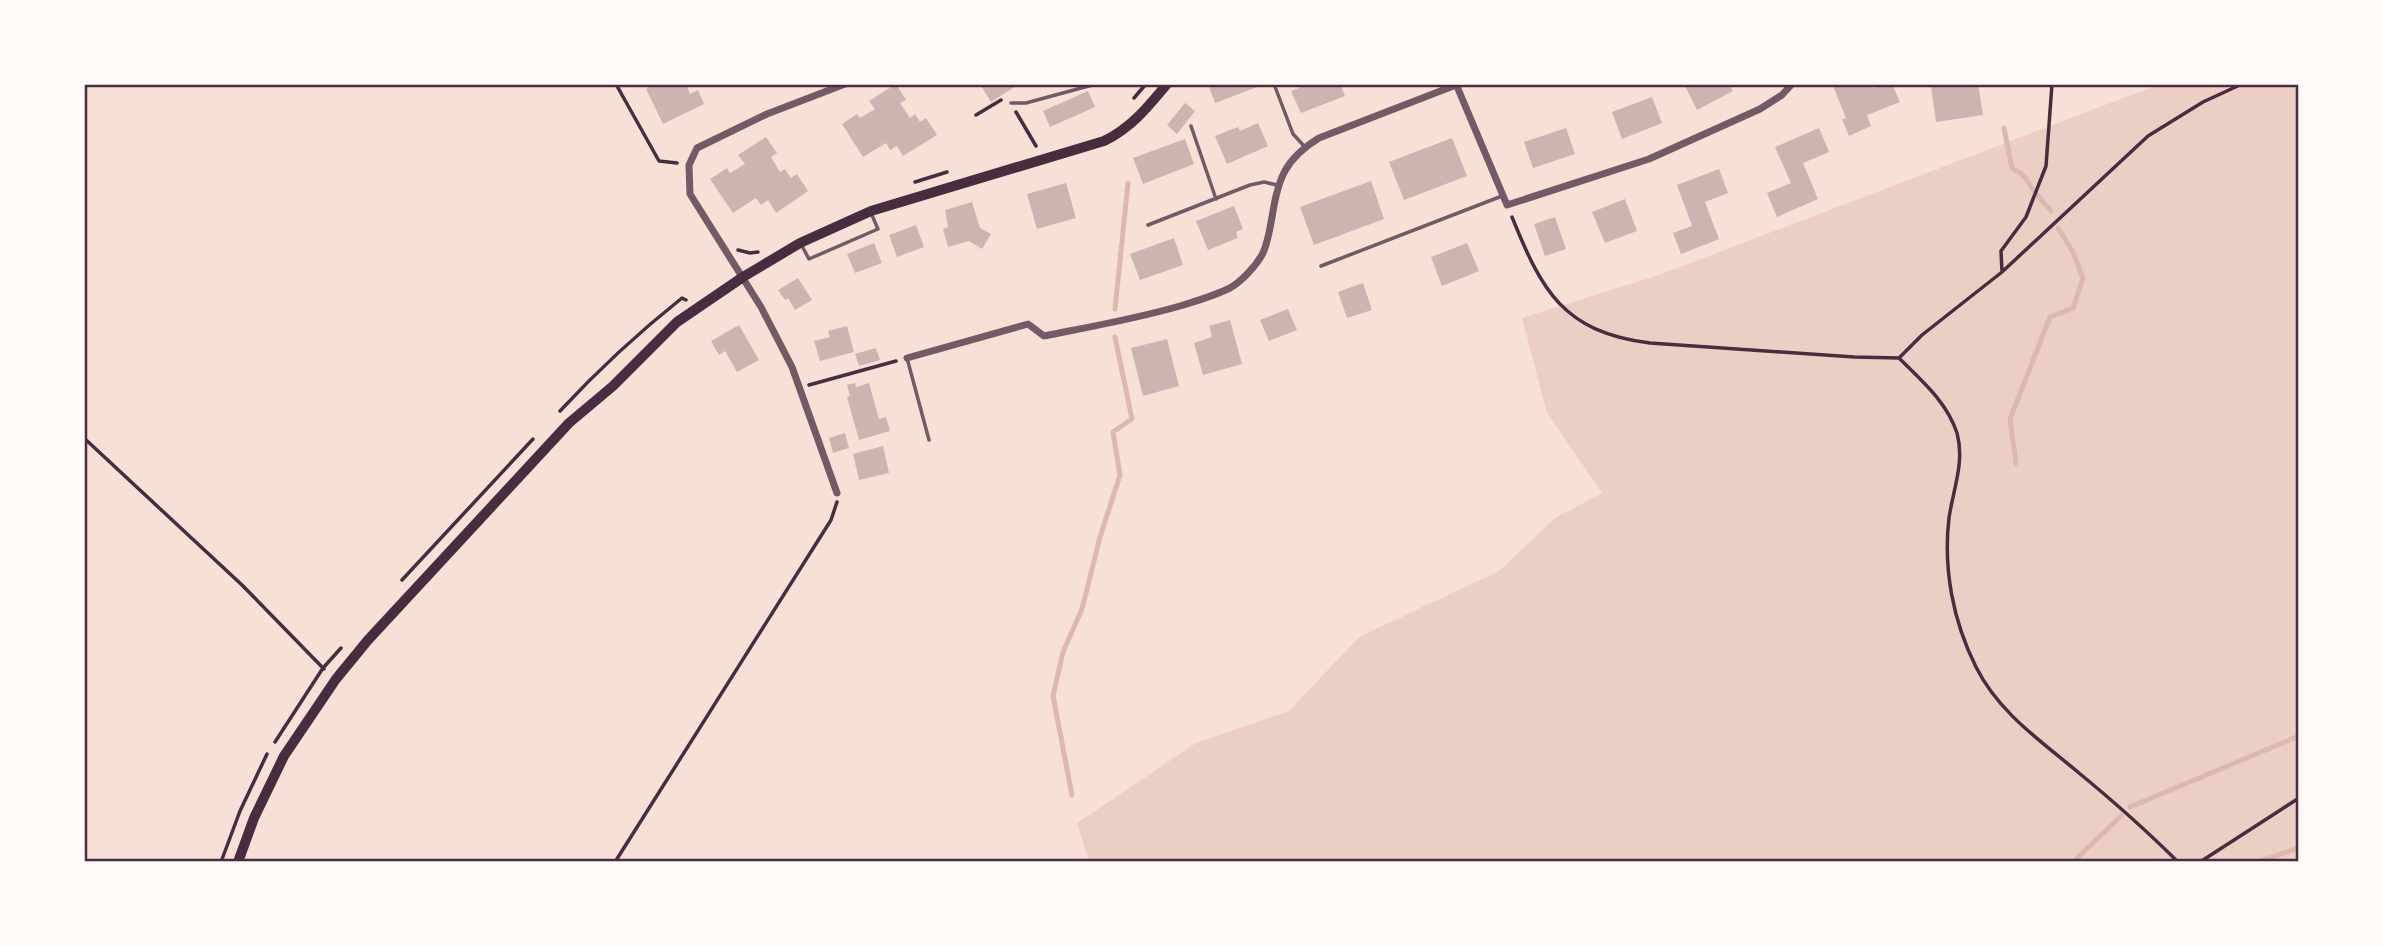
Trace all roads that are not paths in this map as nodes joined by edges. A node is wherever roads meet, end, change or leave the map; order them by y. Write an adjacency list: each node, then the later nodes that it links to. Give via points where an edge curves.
1 (845, 84): 17 (street, via 697,148 690,165 690,194)
2 (1096, 84): 7 (lane)
3 (1167, 84): 13 (main road, via 1132,124 1104,141)
4 (1274, 84): 9 (lane, via 1293,134)
5 (1456, 84): 9 (street); 11 (street)
6 (1792, 84): 11 (street, via 1760,109 1649,159 1507,205)
7 (1011, 103)
8 (1191, 126): 12 (lane)
9 (1305, 147): 10 (street)
10 (1277, 185): 12 (lane, via 1264,182); 18 (street, via 1263,253 1231,287 1143,317 1044,336 1028,324)
11 (1503, 195): 16 (lane)
12 (1216, 199): 14 (lane)
13 (871, 211): 15 (main road); 15 (lane, via 878,229 809,259)
14 (1148, 225)
15 (800, 243): 17 (main road)
16 (1321, 265)
17 (743, 277): 20 (street, via 792,367); 21 (main road, via 677,322 569,423 369,640 336,679 284,756)
18 (906, 358): 19 (lane)
19 (929, 440)
20 (837, 493)
21 (237, 862)

